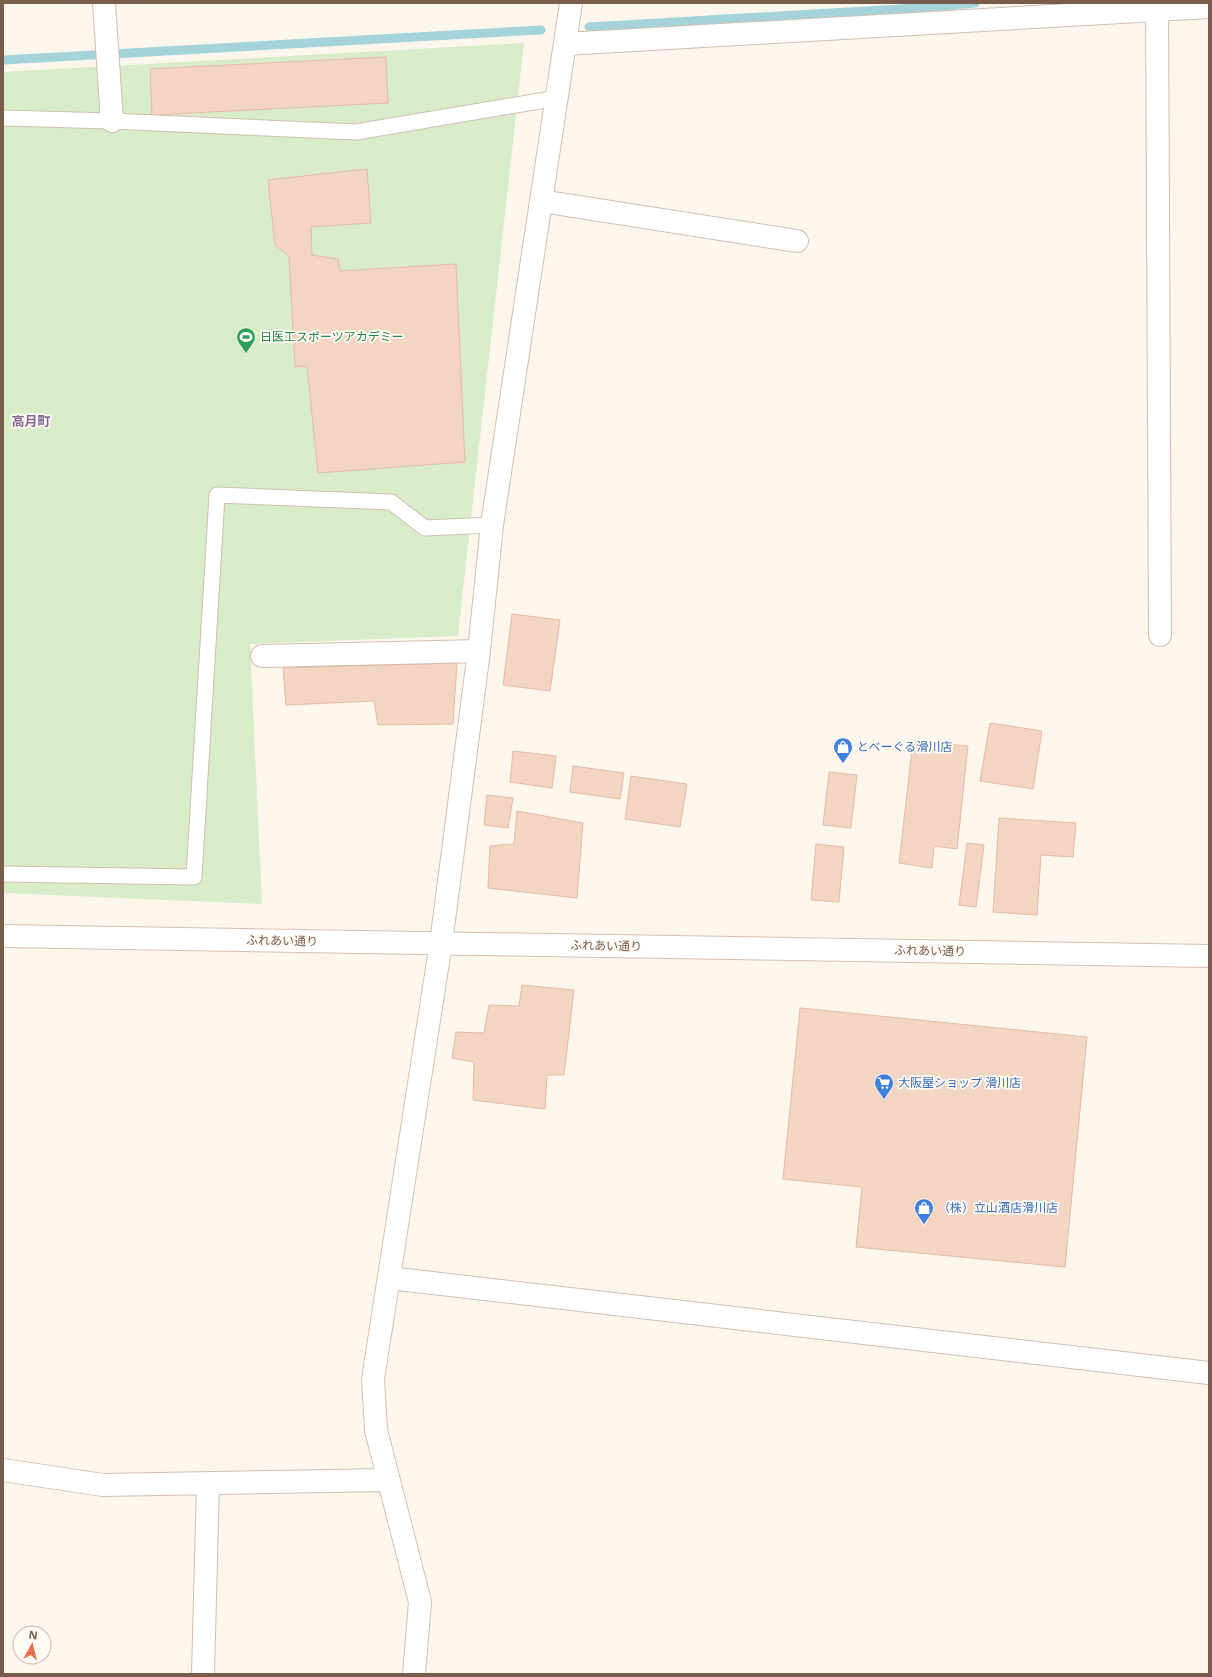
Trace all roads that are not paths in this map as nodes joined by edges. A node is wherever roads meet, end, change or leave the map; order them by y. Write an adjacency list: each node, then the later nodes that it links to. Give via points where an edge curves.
1 (104, 3): 8 (street)
2 (571, 3): 5 (street)
3 (1157, 6): 4 (street); 5 (street); 12 (street)
4 (1209, 7)
5 (565, 44): 6 (street)
6 (557, 98): 8 (lane, via 356,132); 9 (street)
7 (3, 118): 8 (lane)
8 (112, 121)
9 (541, 201): 10 (street); 11 (street)
10 (797, 241)
11 (492, 525): 13 (street); 15 (lane, via 425,528 391,502 217,494 194,877)
12 (1160, 636)
13 (479, 651): 14 (street); 17 (street)
14 (262, 656)
15 (3, 874)
16 (3, 936): 17 (street, ふれあい通り)
17 (441, 943): 18 (street, ふれあい通り); 19 (street)
18 (1209, 956)
19 (389, 1278): 20 (street); 22 (street, via 374,1379 376,1430)
20 (1209, 1373)
21 (3, 1470): 23 (street, via 103,1485)
22 (388, 1480): 23 (street); 25 (street, via 420,1602)
23 (208, 1483): 24 (street)
24 (203, 1674)
25 (414, 1674)

